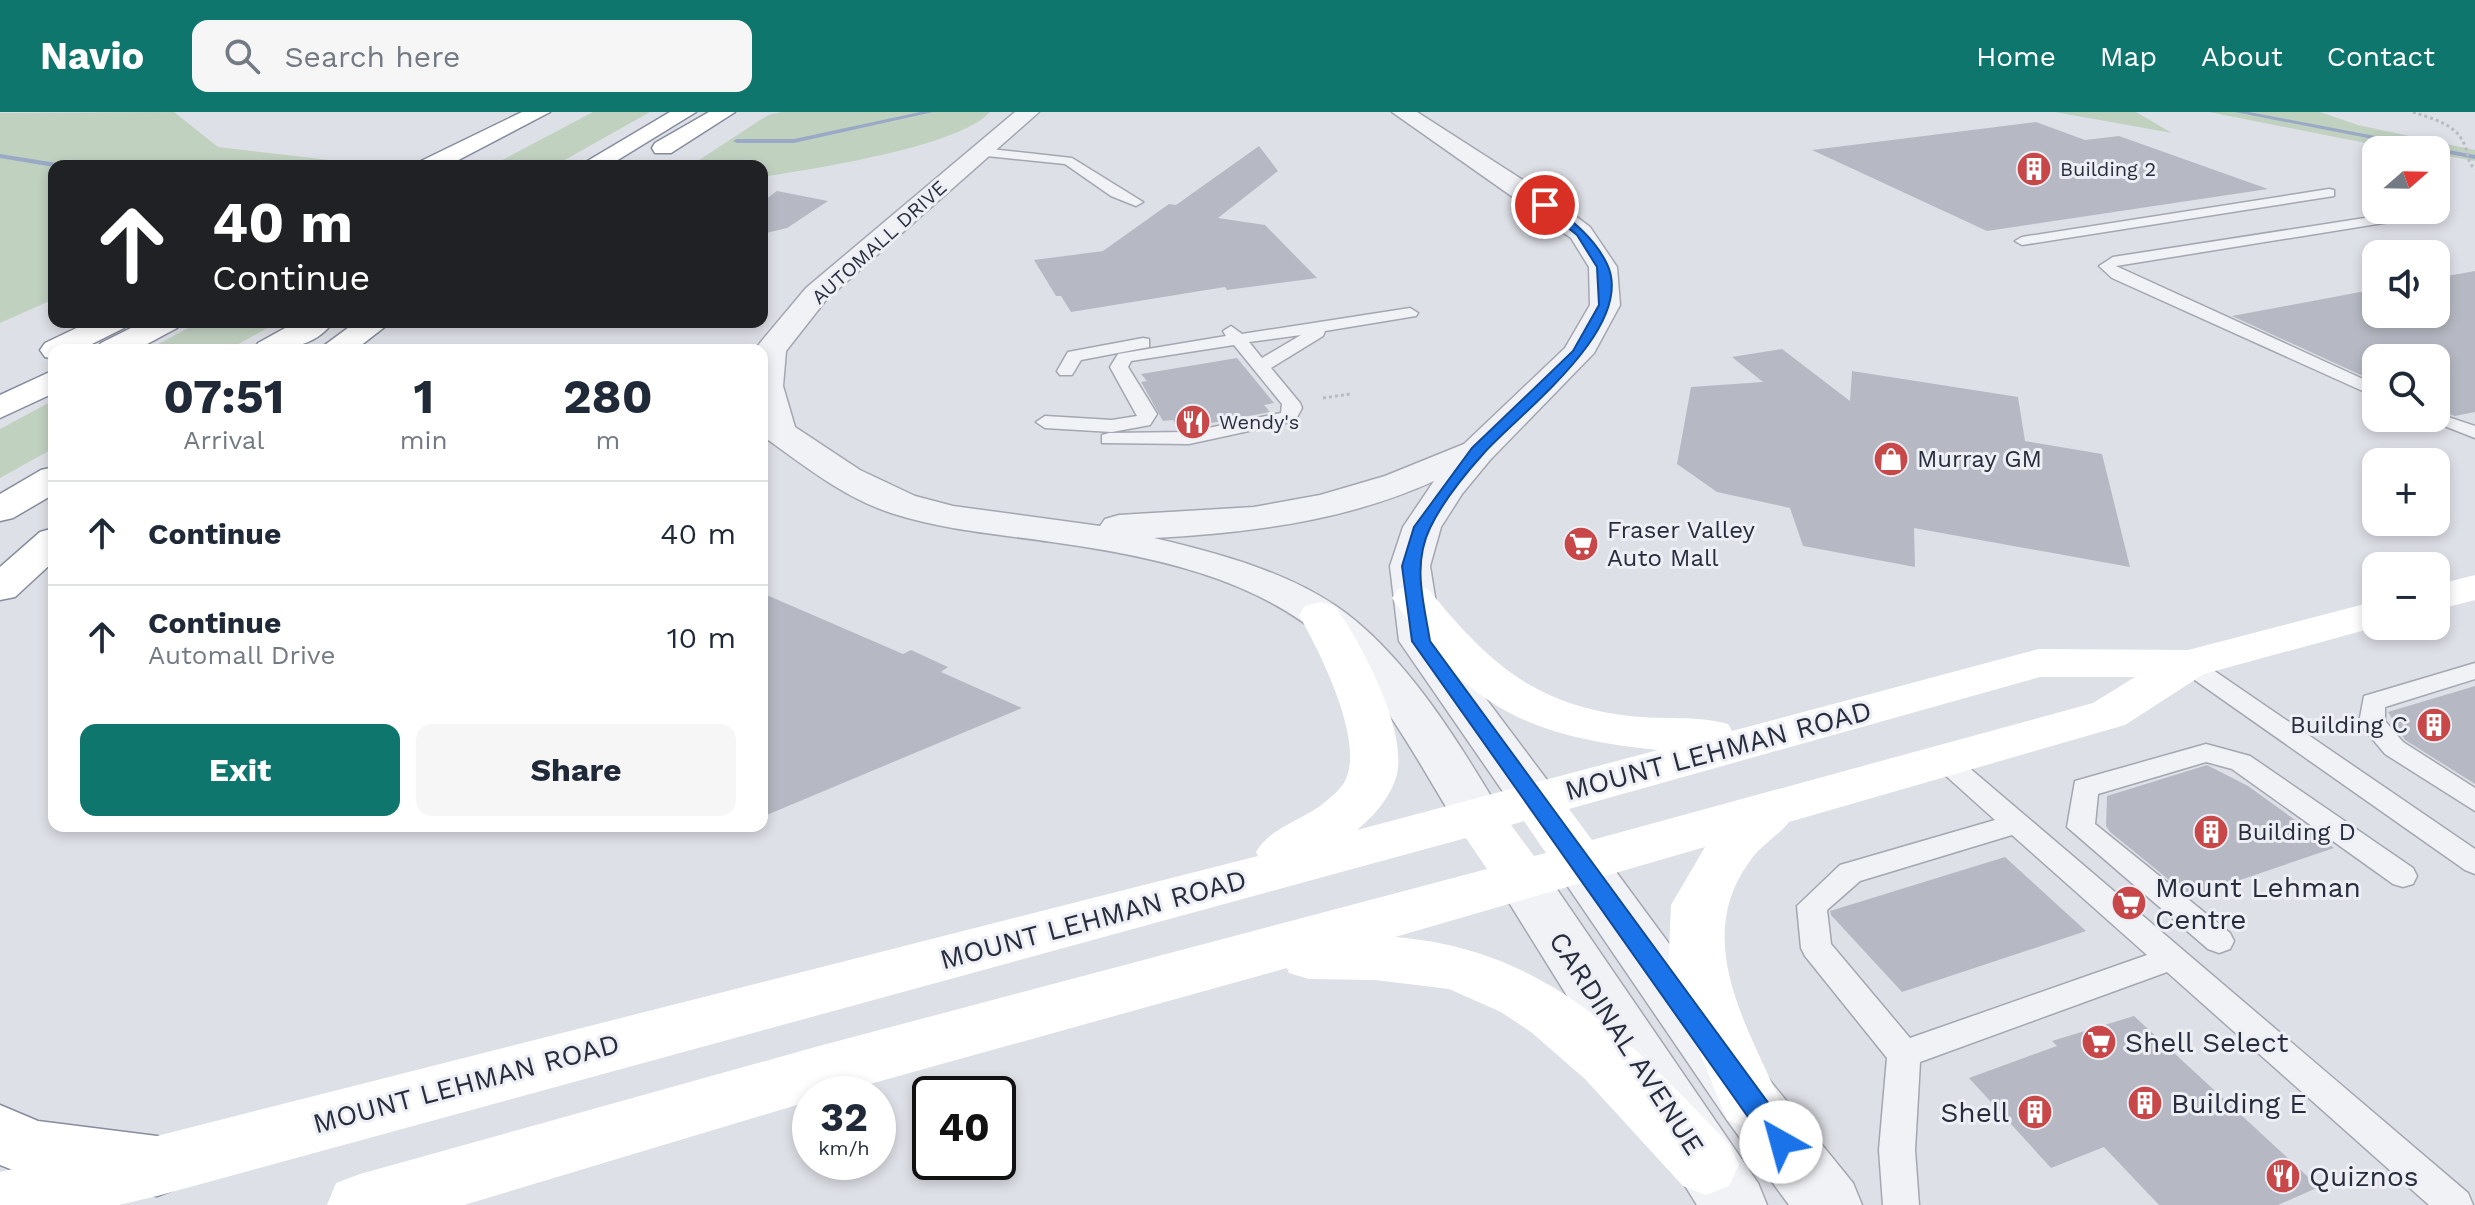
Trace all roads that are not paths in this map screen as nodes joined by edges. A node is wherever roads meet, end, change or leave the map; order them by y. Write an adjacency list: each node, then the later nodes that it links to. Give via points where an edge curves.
1 (685, 112): 9 (main road)
2 (724, 112): 10 (main road)
3 (1028, 112): 6 (street, AUTOMALL DRIVE)
4 (1403, 112): 36 (street, AUTOMALL DRIVE, via 1545,205 1581,233 1603,267 1605,305 1578,353)
5 (550, 115): 7 (main road); 8 (main road)
6 (981, 152): 12 (lane, via 1068,161); 29 (street, AUTOMALL DRIVE, via 816,294 771,350)
7 (443, 160)
8 (479, 160)
9 (601, 160)
10 (643, 160)
11 (2329, 193): 14 (lane)
12 (1136, 202)
13 (2362, 222): 31 (lane, via 2107,266)
14 (2022, 241)
15 (1327, 326): 20 (lane); 20 (lane, via 1410,313 1384,307); 26 (lane)
16 (101, 328): 21 (main road)
17 (154, 328): 22 (main road)
18 (308, 328): 23 (main road)
19 (367, 328): 24 (main road)
20 (1238, 339): 26 (lane); 26 (lane, via 1134,355 1120,362 1148,414 1143,421 1112,426 1045,422 1083,435 1155,440 1281,421 1291,413 1291,403); 27 (lane, via 1074,356)
21 (67, 344)
22 (124, 344)
23 (280, 344)
24 (343, 344)
25 (48, 353): 28 (main road)
26 (1261, 366)
27 (1066, 371)
28 (0, 377)
29 (768, 377)
30 (48, 383): 33 (main road)
31 (2362, 386)
32 (768, 390): 39 (street, AUTOMALL DRIVE, via 779,432 850,483 919,510)
33 (0, 408)
34 (2450, 424): 35 (lane)
35 (2475, 432)
36 (1477, 452): 39 (street, AUTOMALL DRIVE, via 1453,457 1387,487 1297,512 1204,525); 44 (street, AUTOMALL DRIVE, via 1422,527 1410,566)
37 (48, 482): 38 (main road)
38 (0, 510)
39 (1053, 531): 45 (street, AUTOMALL DRIVE, via 1213,565)
40 (48, 545): 42 (main road)
41 (2475, 587): 43 (main road)
42 (0, 588)
43 (2450, 594)
44 (1413, 598): 49 (main road, via 1498,689 1553,714 1609,730 1668,738); 51 (street, AUTOMALL DRIVE, via 1421,641)
45 (1320, 615): 54 (street, AUTOMALL DRIVE, via 1356,644 1392,688); 60 (main road, via 1355,674 1367,709 1373,773 1357,799 1325,830)
46 (2362, 618): 47 (main road, MOUNT LEHMAN ROAD)
47 (2188, 664): 49 (main road, MOUNT LEHMAN ROAD, via 2039,663); 50 (main road, MOUNT LEHMAN ROAD, via 2109,714); 56 (lane)
48 (2475, 671): 52 (lane, via 2373,702 2372,723 2394,748)
49 (1785, 731): 51 (main road, MOUNT LEHMAN ROAD)
50 (1944, 760): 53 (main road, MOUNT LEHMAN ROAD); 55 (lane)
51 (1535, 800): 54 (main road, MOUNT LEHMAN ROAD); 57 (main road)
52 (2475, 801)
53 (1772, 810): 57 (main road, MOUNT LEHMAN ROAD); 65 (main road, via 1731,847 1698,905 1697,974)
54 (1477, 815): 59 (main road); 60 (main road, MOUNT LEHMAN ROAD)
55 (2017, 823): 62 (lane); 64 (lane, via 1850,873 1812,906 1816,948)
56 (2475, 863)
57 (1581, 864): 59 (main road, MOUNT LEHMAN ROAD); 65 (street)
58 (2403, 876): 61 (lane, via 2241,762 2206,753 2085,788 2081,827)
59 (1522, 880): 63 (main road, MOUNT LEHMAN ROAD); 68 (street, CARDINAL AVENUE)
60 (1207, 890): 67 (main road, MOUNT LEHMAN ROAD)
61 (2219, 941)
62 (2172, 958): 64 (lane); 73 (lane)
63 (1234, 961): 68 (main road, via 1358,954 1489,978 1564,1024 1626,1081); 70 (main road, MOUNT LEHMAN ROAD, via 819,1072)
64 (1904, 1054): 72 (lane, via 1897,1150)
65 (1749, 1101): 71 (street)
66 (0, 1134): 67 (main road, via 33,1149)
67 (157, 1166): 69 (main road, MOUNT LEHMAN ROAD)
68 (1720, 1185)
69 (0, 1203)
70 (360, 1205)
71 (1829, 1205)
72 (1901, 1205)
73 (2455, 1205)

